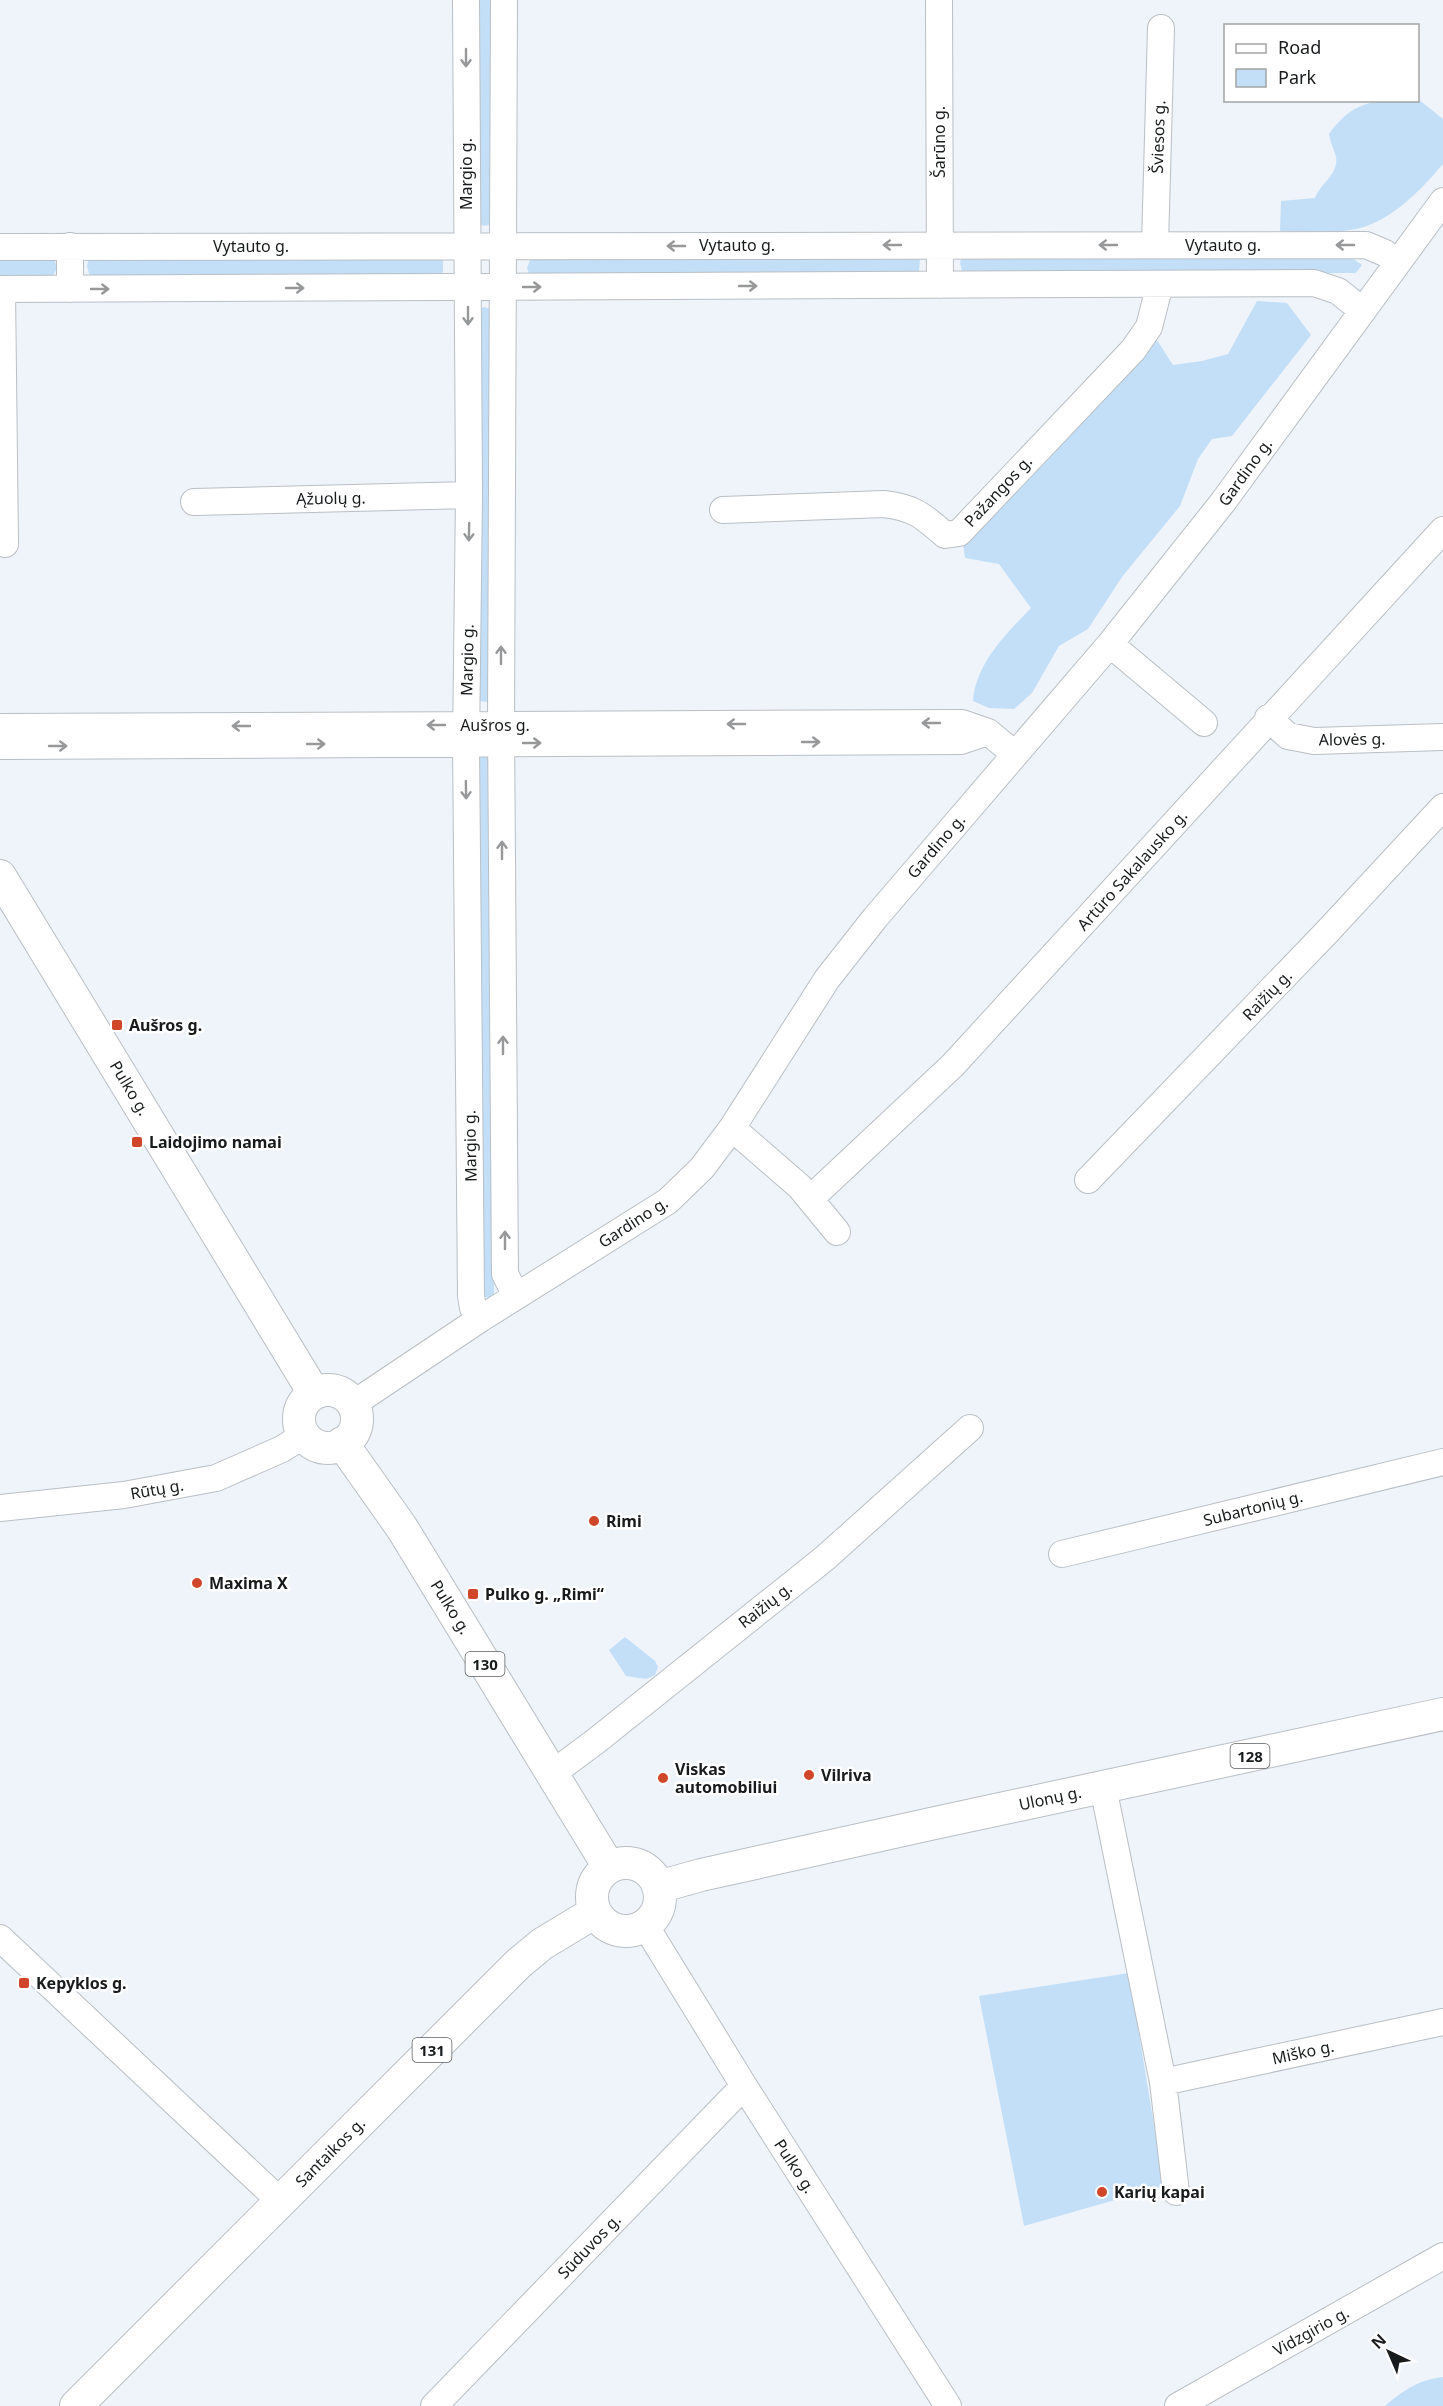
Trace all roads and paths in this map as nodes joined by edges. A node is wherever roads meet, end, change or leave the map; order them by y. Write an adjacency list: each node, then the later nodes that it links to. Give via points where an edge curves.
1 (466, 0): 10 (street, Margio g., one-way to 10)
2 (504, 0): 11 (street, Margio g.)
3 (939, 0): 6 (street, Šarūno g.)
4 (1161, 28): 7 (street, Šviesos g.)
5 (1443, 201): 12 (street, Gardino g.)
6 (939, 245): 7 (street, Vytauto g., one-way to 6); 11 (street, Vytauto g., one-way to 11); 14 (street, Šarūno g.)
7 (1155, 245): 12 (street, Vytauto g., one-way to 7, via 1366,245)
8 (0, 246): 9 (street, Vytauto g.)
9 (70, 246): 10 (street, Vytauto g.); 18 (street)
10 (468, 246): 11 (street, Vytauto g.); 15 (street, Margio g.)
11 (502, 246): 16 (street, Margio g.)
12 (1398, 262): 19 (street, Gardino g.)
13 (1160, 284): 14 (street); 19 (street, via 1314,283 1338,291); 22 (street, Pažangos g., via 1149,327 1133,350 959,533 945,535 918,512 884,504)
14 (940, 285): 16 (street, one-way to 14)
15 (468, 287): 16 (street); 18 (street, one-way to 15); 20 (street, Margio g., one-way to 20)
16 (502, 287): 30 (street, Margio g., one-way to 16)
17 (1, 289): 18 (street); 24 (street)
18 (70, 289)
19 (1363, 311): 25 (street, Gardino g., via 1223,502)
20 (469, 495): 21 (street, Ąžuolų g.); 29 (street, Margio g., one-way to 29)
21 (194, 502)
22 (723, 510)
23 (1443, 530): 26 (street, Artūro Sakalausko g.)
24 (5, 544)
25 (1110, 644): 27 (street); 33 (street, Gardino g.)
26 (1268, 718): 31 (street, Alovės g., via 1288,736 1314,741); 38 (street, Artūro Sakalausko g., via 953,1065)
27 (1204, 723)
28 (0, 727): 29 (street, Aušros g., one-way to 28)
29 (466, 734): 30 (street, Aušros g.); 32 (street, Aušros g., one-way to 29); 41 (street, Margio g., one-way to 41, via 471,1296)
30 (501, 734): 33 (street, Aušros g., via 963,723 988,732); 40 (street, Margio g., one-way to 30, via 505,1274)
31 (1443, 737)
32 (0, 746)
33 (1015, 754): 36 (street, Gardino g., via 827,979)
34 (1443, 807): 37 (street, Raižių g.)
35 (0, 876): 42 (main road, Pulko g.)
36 (732, 1128): 38 (street); 40 (street, Gardino g., via 702,1168 668,1201)
37 (1088, 1180)
38 (810, 1199): 39 (street)
39 (837, 1232)
40 (516, 1296): 41 (street, Gardino g.)
41 (480, 1319): 43 (street, Gardino g.)
42 (314, 1393): 43 (main road, via 331,1390); 45 (main road, via 299,1417)
43 (353, 1404): 46 (main road, via 357,1421)
44 (970, 1428): 51 (street, Raižių g., via 825,1558)
45 (304, 1435): 46 (main road, via 326,1448); 48 (street, Rūtų g., via 216,1478 124,1495)
46 (342, 1443): 51 (main road, Pulko g. / 130, via 402,1528)
47 (1443, 1462): 49 (street, Subartonių g.)
48 (0, 1508)
49 (1062, 1554)
50 (1443, 1714): 52 (main road, Ulonų g. / 128)
51 (553, 1773): 53 (main road, Pulko g. / 130)
52 (1103, 1787): 54 (main road, Ulonų g. / 128); 59 (street)
53 (609, 1868): 54 (main road, via 626,1863 642,1867); 55 (main road, via 595,1882 592,1903)
54 (658, 1887): 56 (main road, via 659,1904)
55 (596, 1912): 56 (main road, via 617,1930); 62 (main road, Santaikos g. / 131, via 542,1944 518,1965)
56 (645, 1925): 60 (street, Pulko g.)
57 (0, 1938): 62 (street)
58 (1443, 2022): 59 (street, Miško g.)
59 (1163, 2082): 61 (street)
60 (744, 2086): 65 (street, Sūduvos g.); 66 (street, Pulko g.)
61 (1176, 2192)
62 (281, 2202): 64 (main road, Santaikos g. / 131)
63 (1443, 2256): 67 (street, Vidzgirio g.)
64 (76, 2406)
65 (434, 2406)
66 (948, 2406)
67 (1178, 2406)

